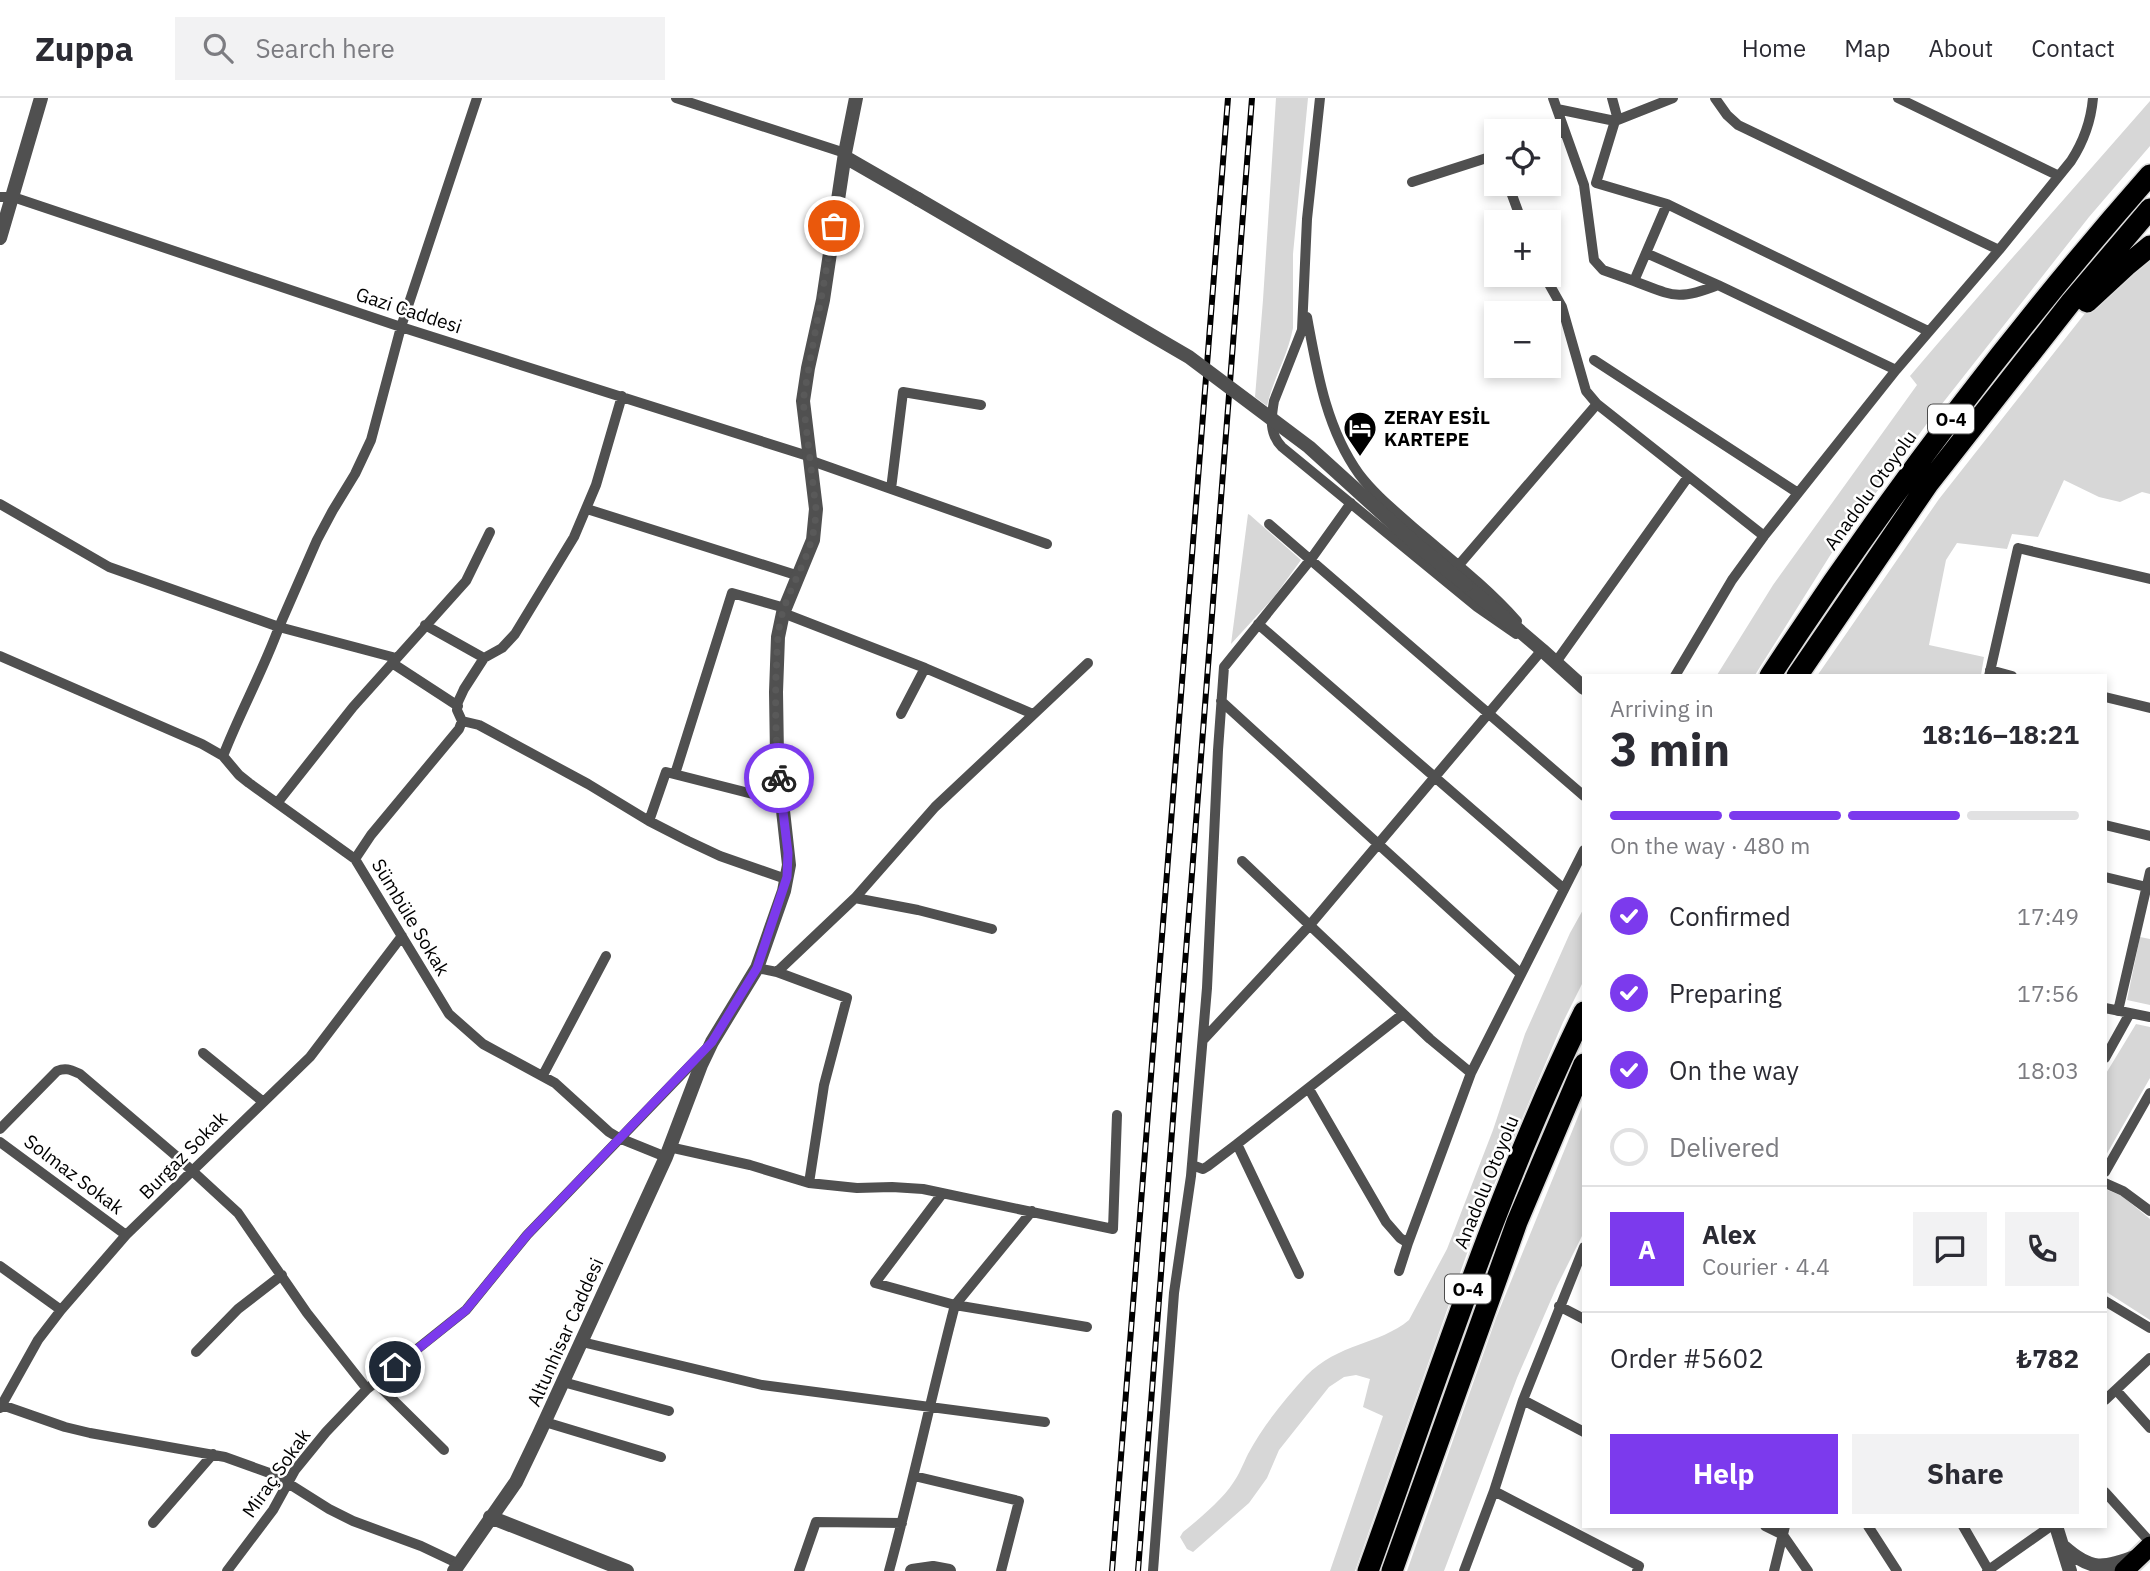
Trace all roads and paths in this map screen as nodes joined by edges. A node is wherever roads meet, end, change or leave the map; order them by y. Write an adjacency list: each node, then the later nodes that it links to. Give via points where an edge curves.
1 (41, 98): 23 (street)
2 (477, 98): 35 (street)
3 (676, 98): 15 (street)
4 (856, 98): 15 (street, Altunhisar Caddesi)
5 (1320, 98): 34 (street)
6 (1612, 98): 12 (street)
7 (1671, 98): 12 (street)
8 (1715, 98): 29 (street, via 1738,125)
9 (1898, 98): 18 (street)
10 (2093, 98): 18 (street, via 2079,148)
11 (1555, 104): 12 (street); 13 (street)
12 (1617, 120): 21 (street)
13 (1564, 131): 14 (street); 22 (street)
14 (1561, 132)
15 (845, 155): 42 (street, Altunhisar Caddesi, via 805,389); 62 (street, bridge, via 1189,357 1309,447)
16 (2150, 157): 26 (highway)
17 (1484, 159): 20 (street)
18 (2059, 176): 29 (street)
19 (2150, 176): 26 (highway, Anadolu Otoyolu / O-4)
20 (1412, 182)
21 (1597, 183): 22 (street); 24 (street)
22 (1584, 186): 31 (street, via 1594,260 1604,270)
23 (7, 197): 27 (street); 35 (street, Gazi Caddesi)
24 (1667, 204): 30 (street); 36 (street)
25 (2150, 209): 58 (highway, O-4, via 1928,484)
26 (2110, 220): 71 (highway, Anadolu Otoyolu / O-4, via 1913,469)
27 (0, 238)
28 (2150, 246): 58 (highway, via 2074,316)
29 (1999, 250): 36 (street)
30 (1646, 253): 31 (street); 32 (street)
31 (1634, 281): 32 (street, via 1676,296)
32 (1718, 285): 38 (street)
33 (1551, 287): 40 (street, via 1562,307 1586,391)
34 (1304, 300): 46 (street, via 1302,330 1274,401 1273,436); 54 (street, via 1326,406 1352,463 1374,491)
35 (401, 327): 39 (street, Gazi Caddesi); 61 (street, via 371,440 317,540)
36 (1928, 331): 38 (street)
37 (1594, 360): 45 (street)
38 (1896, 370): 45 (street)
39 (622, 396): 42 (street, Gazi Caddesi); 48 (street)
40 (1597, 404): 43 (street); 54 (street)
41 (981, 405): 44 (street, via 903,392)
42 (809, 458): 44 (street, Gazi Caddesi); 55 (street, Altunhisar Caddesi, via 816,524)
43 (1688, 477): 51 (street); 66 (street)
44 (891, 489): 52 (street, Gazi Caddesi)
45 (1798, 493): 51 (street)
46 (1351, 503): 53 (street); 62 (street, via 1477,607)
47 (0, 504): 61 (street, via 109,567)
48 (587, 509): 55 (street); 64 (street, via 516,634)
49 (1269, 524): 53 (street)
50 (490, 533): 60 (street, via 466,581)
51 (1764, 536): 70 (street)
52 (1047, 544)
53 (1311, 559): 59 (street); 78 (street)
54 (1458, 566): 62 (street)
55 (799, 576): 57 (street, Altunhisar Caddesi)
56 (2150, 579): 69 (street, via 2018,548)
57 (784, 610): 68 (street); 83 (street, via 732,593); 86 (street, Altunhisar Caddesi, via 776,692)
58 (1839, 612): 72 (highway, O-4)
59 (1258, 624): 75 (street, via 1224,667); 84 (street)
60 (425, 625): 64 (street); 65 (street)
61 (279, 627): 65 (street); 82 (street)
62 (1542, 650): 66 (street); 78 (street)
63 (0, 656): 82 (street, Sümbüle Sokak)
64 (484, 658): 76 (street)
65 (394, 661): 76 (street); 87 (street)
66 (1556, 662): 73 (street)
67 (1088, 663): 80 (street)
68 (925, 668): 79 (street); 80 (street)
69 (1989, 673)
70 (1676, 674)
71 (1771, 674)
72 (1798, 674)
73 (1582, 686)
74 (2107, 697): 77 (street)
75 (1221, 701): 91 (street); 114 (street)
76 (458, 706): 81 (street)
77 (2150, 708)
78 (1490, 713): 84 (street); 85 (street)
79 (901, 714)
80 (1033, 714): 100 (street, via 935,807)
81 (462, 721): 88 (street, via 486,729); 93 (street)
82 (223, 756): 87 (street, Sümbüle Sokak, via 239,775)
83 (675, 774): 86 (street); 88 (street, via 666,772)
84 (1435, 777): 91 (street); 99 (street)
85 (1582, 794)
86 (780, 801): 97 (street, Altunhisar Caddesi, via 788,853)
87 (278, 802): 93 (street, Sümbüle Sokak)
88 (649, 821): 97 (street, via 720,856)
89 (2107, 825): 90 (street)
90 (2150, 836)
91 (1378, 843): 101 (street); 107 (street)
92 (1582, 854): 99 (street)
93 (355, 859): 103 (street, Sümbüle Sokak)
94 (1242, 861): 101 (street)
95 (2150, 872): 98 (street)
96 (2107, 877): 98 (street)
97 (786, 879): 105 (street, Altunhisar Caddesi)
98 (2148, 887): 109 (street)
99 (1564, 889): 107 (street)
100 (855, 898): 102 (street); 106 (street)
101 (1309, 926): 111 (street); 114 (street)
102 (992, 929)
103 (402, 936): 120 (street, Sümbüle Sokak, via 456,1022 494,1052); 123 (street, Burgaz Sokak, via 310,1057)
104 (606, 956): 120 (street)
105 (757, 968): 106 (street); 115 (street, Altunhisar Caddesi)
106 (777, 972): 134 (street, via 847,998 824,1085)
107 (1521, 974): 119 (street)
108 (2107, 1008): 109 (street)
109 (2118, 1011): 110 (street)
110 (2130, 1013): 113 (street); 117 (street)
111 (1403, 1014): 119 (street); 121 (street)
112 (1582, 1016): 196 (highway, Anadolu Otoyolu / O-4, via 1502,1198)
113 (2150, 1017)
114 (1203, 1040): 131 (street)
115 (712, 1042): 127 (street, Miraç Sokak); 130 (street, Altunhisar Caddesi)
116 (203, 1053): 123 (street)
117 (2107, 1054)
118 (1582, 1069): 197 (highway, O-4, via 1517,1222)
119 (1471, 1073): 140 (street)
120 (542, 1075): 127 (street, Sümbüle Sokak)
121 (1309, 1089): 129 (street); 140 (street, via 1386,1222)
122 (2150, 1093): 124 (street)
123 (262, 1101): 133 (street, Burgaz Sokak)
124 (2146, 1111): 132 (street)
125 (1117, 1115): 137 (street, Sümbüle Sokak, via 1113,1229)
126 (0, 1129): 133 (street, via 63,1069 76,1073)
127 (619, 1138): 130 (street, Sümbüle Sokak); 157 (street, Miraç Sokak, via 527,1235 466,1310)
128 (0, 1142): 139 (street, Solmaz Sokak)
129 (1237, 1144): 131 (street, via 1208,1166); 144 (street)
130 (667, 1152): 134 (street, Sümbüle Sokak, via 750,1165); 153 (street, Altunhisar Caddesi)
131 (1192, 1165): 195 (street, via 1174,1293)
132 (2107, 1168)
133 (192, 1172): 139 (street, Burgaz Sokak); 145 (street, via 238,1213)
134 (809, 1183): 136 (street, Sümbüle Sokak, via 907,1187)
135 (2107, 1185): 138 (street)
136 (942, 1194): 137 (street, Sümbüle Sokak); 147 (street, via 875,1283)
137 (1032, 1211): 147 (street)
138 (2150, 1211)
139 (126, 1235): 149 (street, Burgaz Sokak)
140 (1408, 1243): 143 (street)
141 (1582, 1252): 148 (street)
142 (0, 1266): 149 (street)
143 (1399, 1271)
144 (1299, 1274)
145 (282, 1275): 154 (street, via 238,1309); 157 (street, via 307,1313)
146 (2107, 1302): 152 (street)
147 (954, 1305): 151 (street); 162 (street)
148 (1559, 1306): 150 (street); 160 (street)
149 (61, 1310): 161 (street, Burgaz Sokak, via 38,1340)
150 (1582, 1318)
151 (1087, 1327)
152 (2150, 1328)
153 (582, 1342): 156 (street, Altunhisar Caddesi); 162 (street, via 762,1385)
154 (196, 1352)
155 (2150, 1358): 158 (street)
156 (563, 1382): 163 (street); 164 (street, Altunhisar Caddesi)
157 (371, 1385): 168 (street); 172 (street, Miraç Sokak, via 304,1458)
158 (2116, 1390): 159 (street); 166 (street)
159 (2107, 1397)
160 (1523, 1401): 167 (street); 173 (street)
161 (1, 1406): 169 (street, via 90,1433)
162 (928, 1408): 165 (street); 171 (street)
163 (669, 1411)
164 (545, 1422): 170 (street); 175 (street, Altunhisar Caddesi, via 516,1482)
165 (1045, 1422)
166 (2150, 1429)
167 (1582, 1431)
168 (444, 1450)
169 (213, 1454): 172 (street, via 275,1475); 176 (street)
170 (661, 1457)
171 (914, 1476): 177 (street); 194 (street, via 1019,1501)
172 (288, 1484): 187 (street, via 353,1521 421,1546); 188 (street, Miraç Sokak)
173 (1494, 1491): 184 (street); 198 (street)
174 (2107, 1495): 186 (street)
175 (490, 1517): 187 (street, Altunhisar Caddesi); 189 (street)
176 (153, 1523)
177 (902, 1523): 190 (street, via 816,1522); 191 (street)
178 (1589, 1528): 184 (street)
179 (1869, 1528): 202 (street)
180 (1964, 1528): 203 (street)
181 (2051, 1528): 203 (street)
182 (2055, 1528): 185 (street)
183 (1784, 1531): 200 (street); 201 (street)
184 (1584, 1538): 199 (street, via 1639,1566)
185 (2064, 1547): 186 (street, via 2075,1559 2096,1568); 204 (street)
186 (2147, 1548): 205 (highway)
187 (457, 1567)
188 (227, 1571)
189 (627, 1571)
190 (799, 1571)
191 (889, 1571)
192 (912, 1571): 193 (street)
193 (950, 1571)
194 (1001, 1571)
195 (1153, 1571)
196 (1368, 1571)
197 (1392, 1571)
198 (1465, 1571)
199 (1637, 1571)
200 (1774, 1571)
201 (1808, 1571)
202 (1897, 1571)
203 (1988, 1571)
204 (2070, 1571)
205 (2124, 1571)

